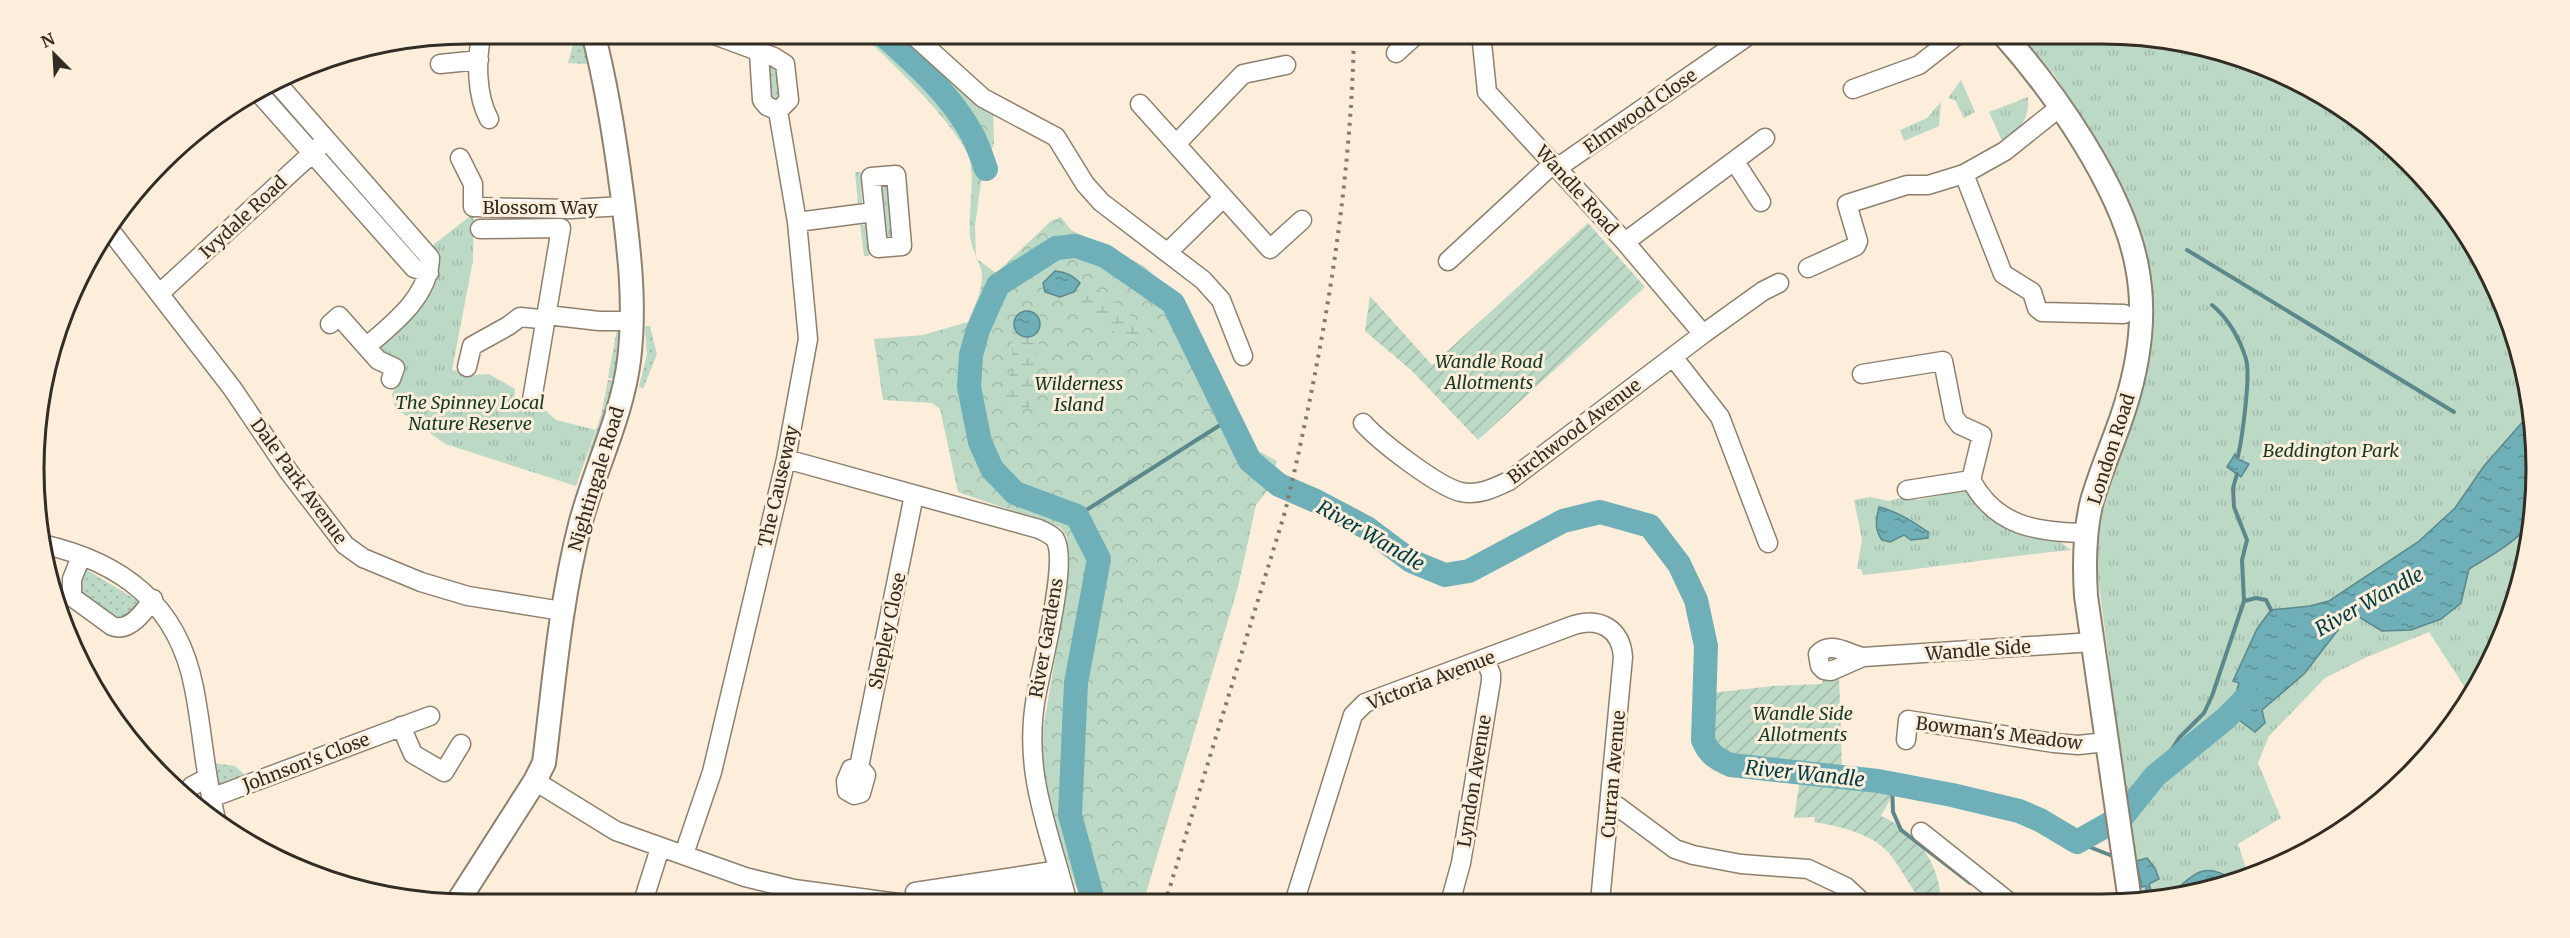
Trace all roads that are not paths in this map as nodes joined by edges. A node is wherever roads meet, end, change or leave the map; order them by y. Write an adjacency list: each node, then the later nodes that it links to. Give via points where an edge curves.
1 (481, 44): 12 (street)
2 (593, 44): 31 (main road, Nightingale Road, via 610,103)
3 (736, 44): 10 (street)
4 (923, 44): 38 (street, via 983,98 1056,138 1101,202)
5 (1406, 44): 11 (street)
6 (1482, 44): 27 (street, Wandle Road, via 1487,92)
7 (1736, 44): 27 (street, Elmwood Close)
8 (1946, 44): 16 (street, via 1919,65)
9 (2012, 44): 19 (main road, London Road, via 2038,73)
10 (759, 53): 20 (street, The Causeway, via 762,100); 20 (street, via 785,64 789,100)
11 (1396, 53)
12 (479, 60): 13 (street); 21 (street, via 483,108)
13 (440, 64)
14 (1286, 66): 23 (street, via 1243,74)
15 (280, 88): 24 (street)
16 (1854, 89)
17 (263, 97): 24 (street)
18 (1140, 104): 23 (street)
19 (2060, 107): 28 (street, via 2005,150); 60 (main road, London Road, via 2115,202 2137,264 2141,289 2134,377 2092,502)
20 (778, 111): 34 (street, The Causeway)
21 (489, 119)
22 (1765, 138): 26 (street)
23 (1176, 144): 29 (street)
24 (320, 147): 42 (street, Ivydale Road); 48 (street, via 414,268 429,273 413,303)
25 (460, 158): 31 (street, Blossom Way, via 473,184 473,207)
26 (1735, 162): 30 (street); 37 (street)
27 (1555, 166): 37 (street, Wandle Road); 39 (street, Elmwood Close)
28 (1964, 174): 40 (street, via 1928,185 1908,185 1847,204 1858,240 1856,246); 43 (street, via 2003,274 2032,292 2037,308 2049,314)
29 (1222, 198): 33 (street, via 1270,249); 38 (street)
30 (1761, 202)
31 (624, 206): 45 (main road, Nightingale Road, via 632,277)
32 (874, 212): 34 (street)
33 (1302, 220)
34 (797, 222): 56 (street, The Causeway, via 808,339)
35 (480, 229): 44 (street, via 561,228)
36 (114, 235): 42 (street, Dale Park Avenue)
37 (1625, 242): 47 (street, Wandle Road)
38 (1169, 251): 49 (street, via 1221,300)
39 (1448, 261)
40 (1808, 268)
41 (1779, 283): 47 (street, Birchwood Avenue)
42 (160, 293): 65 (street, Dale Park Avenue, via 232,388 313,506 354,553 414,579 465,595)
43 (2124, 314)
44 (547, 315): 45 (street); 51 (street, via 540,319 520,316 508,327 471,346); 54 (street)
45 (632, 321): 65 (main road, Nightingale Road, via 625,381 588,495)
46 (330, 324): 48 (street, via 339,315)
47 (1703, 334): 50 (street, Birchwood Avenue)
48 (367, 346): 53 (street, via 378,360 395,368)
49 (1243, 356)
50 (1673, 357): 55 (street, Birchwood Avenue, via 1509,481 1488,491 1462,493 1445,486 1374,436); 61 (street, via 1720,417)
51 (467, 367)
52 (1862, 374): 57 (street, via 1943,361 1954,417 1960,425 1982,435)
53 (392, 379)
54 (532, 400)
55 (1363, 423)
56 (786, 459): 59 (street, River Gardens); 86 (street, The Causeway, via 712,772)
57 (1971, 480): 58 (street); 60 (street, via 1980,496 2005,518 2032,528)
58 (1907, 490)
59 (914, 495): 75 (street, Shepley Close); 87 (street, River Gardens, via 1039,529 1049,533 1058,547 1055,602 1030,744 1041,817)
60 (2086, 533): 66 (main road, London Road, via 2085,580)
61 (1767, 543)
62 (51, 547): 63 (street)
63 (81, 557): 64 (street, via 116,572); 64 (street, via 70,594 78,604 112,626 120,629 129,625)
64 (153, 600): 76 (street, via 175,631 190,671)
65 (562, 611): 77 (main road, Nightingale Road, via 544,763)
66 (2093, 642): 68 (street, Wandle Side); 73 (main road, London Road)
67 (1622, 646): 69 (street, Victoria Avenue, via 1610,629 1593,622 1574,625); 80 (street, Curran Avenue)
68 (1863, 657)
69 (1485, 659): 92 (street, Victoria Avenue, via 1365,703 1353,715); 93 (street, Lyndon Avenue, via 1491,681)
70 (430, 716): 71 (street, Johnson's Close)
71 (401, 726): 74 (street, via 412,754 444,772); 79 (street, Johnson's Close)
72 (1906, 740): 73 (street, Bowman's Meadow, via 1908,720 2054,743)
73 (2108, 742): 97 (main road, London Road)
74 (461, 744)
75 (859, 767)
76 (207, 778): 78 (street); 79 (street)
77 (536, 781): 85 (street, via 616,831); 88 (main road, Nightingale Road)
78 (189, 790)
79 (211, 798): 81 (street)
80 (1610, 805): 82 (street, via 1617,806); 83 (street, Curran Avenue)
81 (214, 810)
82 (1634, 821): 83 (street); 95 (street, via 1675,849 1741,864 1808,869)
83 (1608, 832): 94 (street, Curran Avenue)
84 (1921, 832): 96 (street)
85 (660, 848): 86 (street); 89 (street)
86 (684, 854): 90 (street, via 772,885)
87 (1063, 887): 91 (street)
88 (463, 894)
89 (645, 894)
90 (832, 894)
91 (998, 894)
92 (1297, 894)
93 (1452, 894)
94 (1601, 894)
95 (1853, 894)
96 (1999, 894)
97 (2129, 894)

